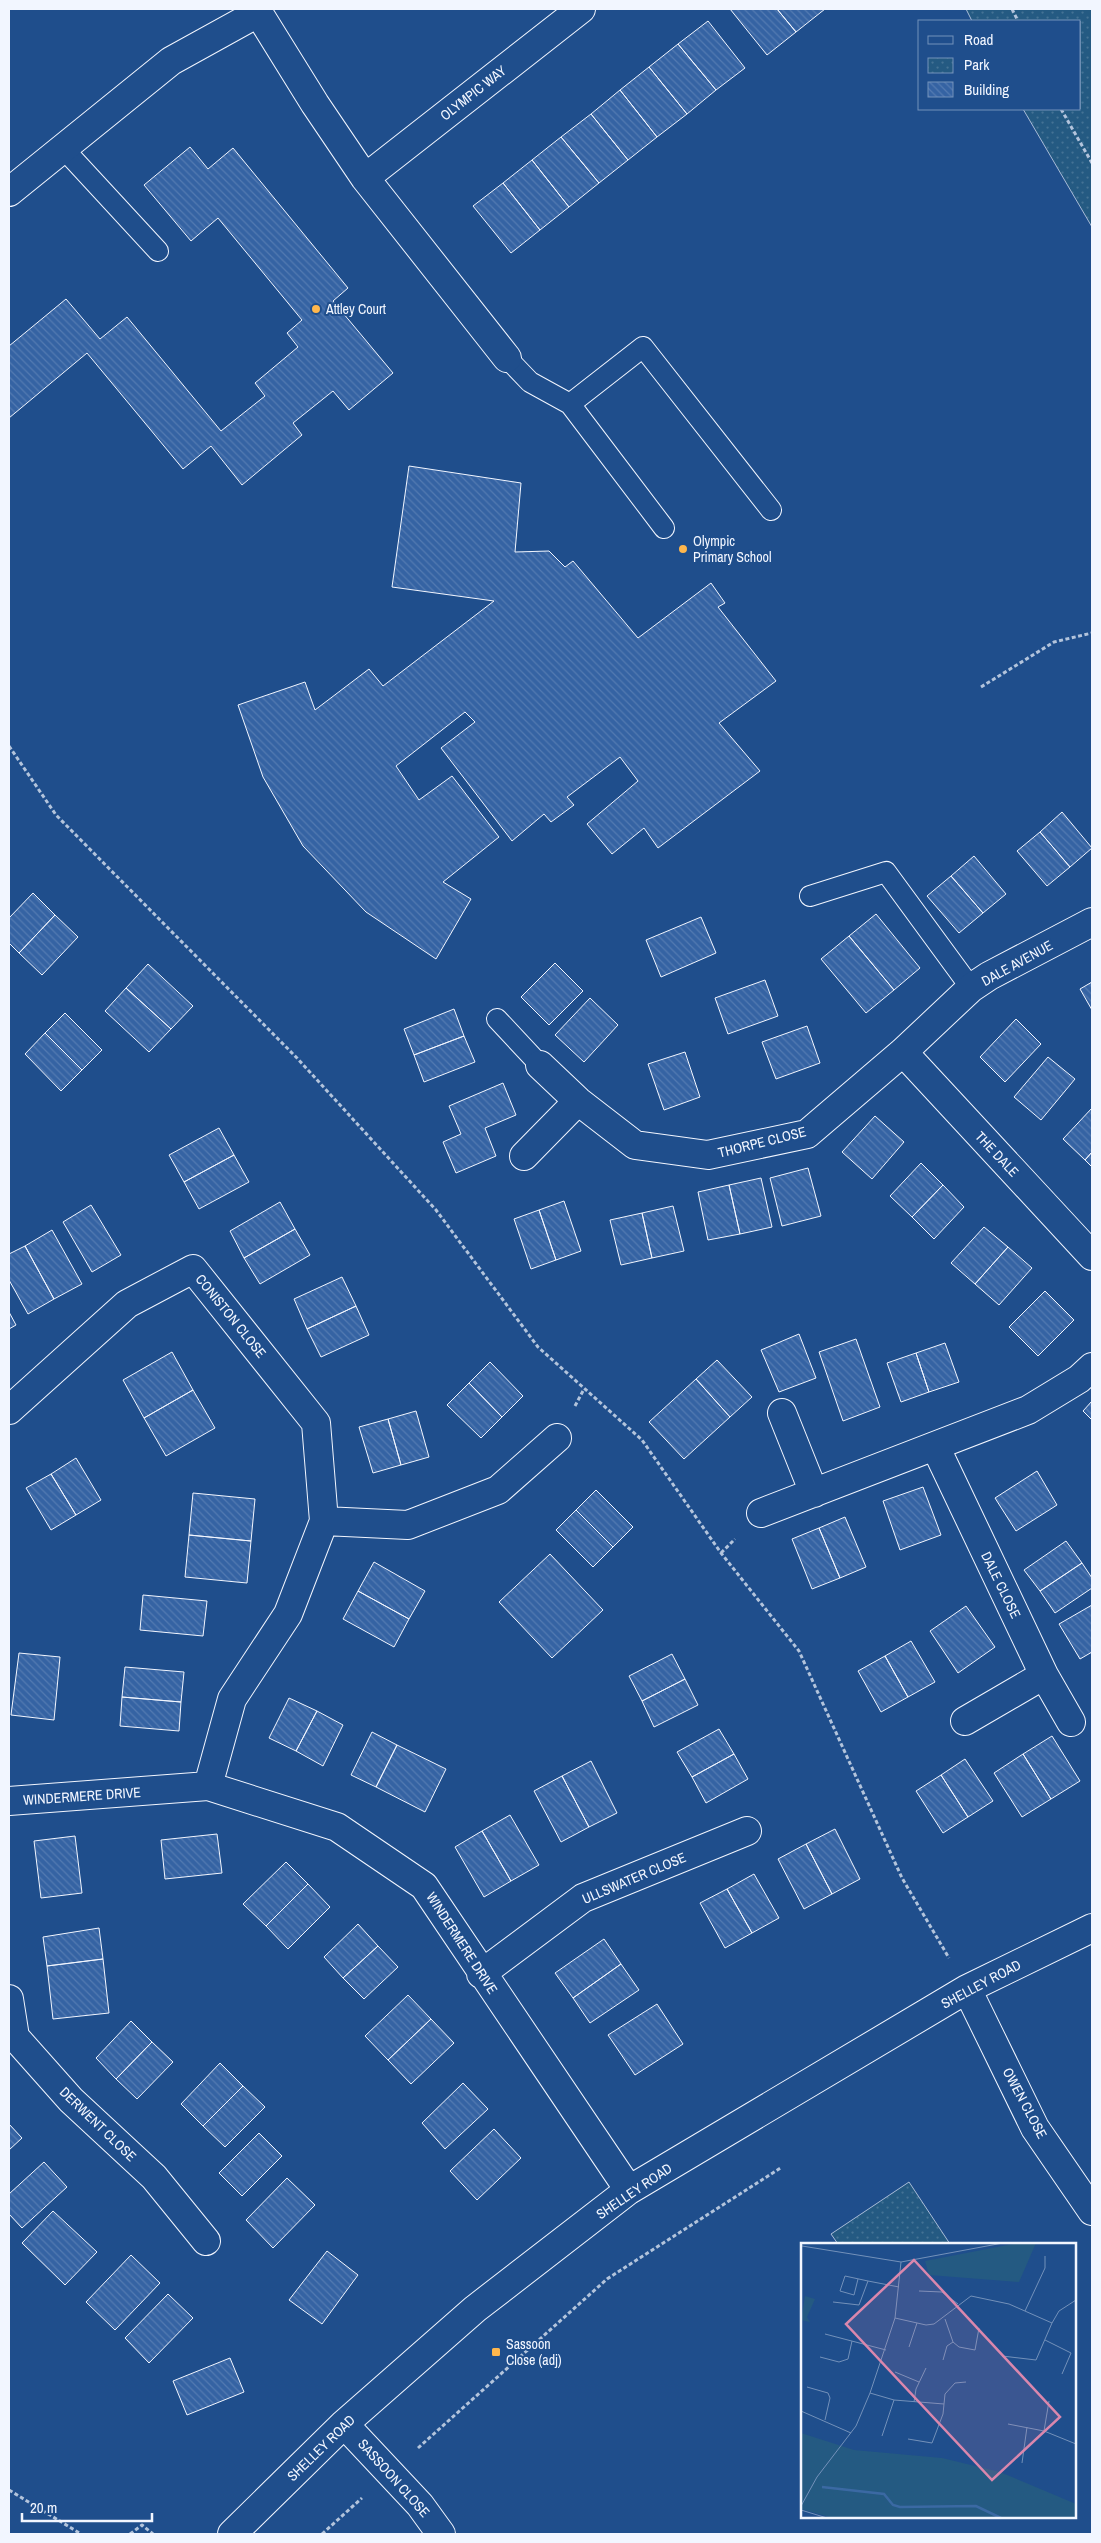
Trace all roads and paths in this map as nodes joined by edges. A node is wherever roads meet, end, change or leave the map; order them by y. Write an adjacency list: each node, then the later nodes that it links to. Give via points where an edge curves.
1 (581, 9): 6 (street, OLYMPIC WAY)
2 (257, 11): 4 (street, via 171,61); 6 (street)
3 (1062, 110): 5 (path)
4 (62, 147): 7 (street); 8 (lane)
5 (1092, 163)
6 (365, 178): 9 (street)
7 (9, 192)
8 (158, 251)
9 (507, 358): 10 (lane, via 530,382)
10 (570, 404): 11 (lane, via 643,347); 12 (lane)
11 (771, 510)
12 (664, 528)
13 (1092, 633): 14 (path, via 1054,642)
14 (981, 687)
15 (9, 746): 41 (path, via 56,815 297,1058 436,1210 538,1347 642,1440 721,1553 799,1650 902,1878)
16 (810, 896): 18 (lane, via 886,872)
17 (1092, 922): 18 (street, DALE AVENUE)
18 (971, 988): 20 (street, DALE AVENUE)
19 (498, 1019): 21 (lane)
20 (903, 1052): 22 (street, THORPE CLOSE, via 807,1134 708,1155 635,1145); 24 (street, THE DALE)
21 (540, 1065): 22 (street, THORPE CLOSE)
22 (578, 1101): 23 (street)
23 (524, 1156)
24 (1092, 1256)
25 (1092, 1366): 29 (street, via 1079,1379 1028,1410)
26 (9, 1410): 32 (street, CONISTON CLOSE, via 127,1304 193,1269 316,1423)
27 (782, 1413): 30 (street)
28 (557, 1438): 32 (street, via 498,1490 408,1526)
29 (935, 1446): 30 (street); 33 (street, DALE CLOSE)
30 (814, 1493): 31 (street)
31 (761, 1513)
32 (324, 1521): 36 (street, CONISTON CLOSE, via 288,1614 232,1699)
33 (1044, 1675): 34 (street); 35 (street, DALE CLOSE)
34 (964, 1722)
35 (1071, 1722)
36 (208, 1786): 37 (street, WINDERMERE DRIVE); 40 (street, WINDERMERE DRIVE, via 337,1827 424,1886)
37 (9, 1801)
38 (747, 1831): 40 (street, ULLSWATER CLOSE, via 583,1898)
39 (1092, 1928): 41 (street, SHELLEY ROAD)
40 (481, 1974): 44 (street, WINDERMERE DRIVE)
41 (967, 1989): 44 (street, SHELLEY ROAD); 45 (street, OWEN CLOSE, via 1036,2128)
42 (9, 1999): 46 (street, DERWENT CLOSE, via 15,2037 71,2100 154,2177)
43 (782, 2167): 48 (path, via 607,2279)
44 (630, 2190): 47 (street, SHELLEY ROAD, via 475,2309)
45 (1092, 2211)
46 (206, 2241)
47 (344, 2424): 54 (street, SHELLEY ROAD); 56 (street, SASSOON CLOSE, via 420,2505)
48 (417, 2448)
49 (9, 2490): 51 (path)
50 (368, 2493): 55 (path)
51 (81, 2534)
52 (130, 2534): 53 (path, via 142,2525)
53 (153, 2534)
54 (232, 2534)
55 (322, 2534)
56 (441, 2534)

